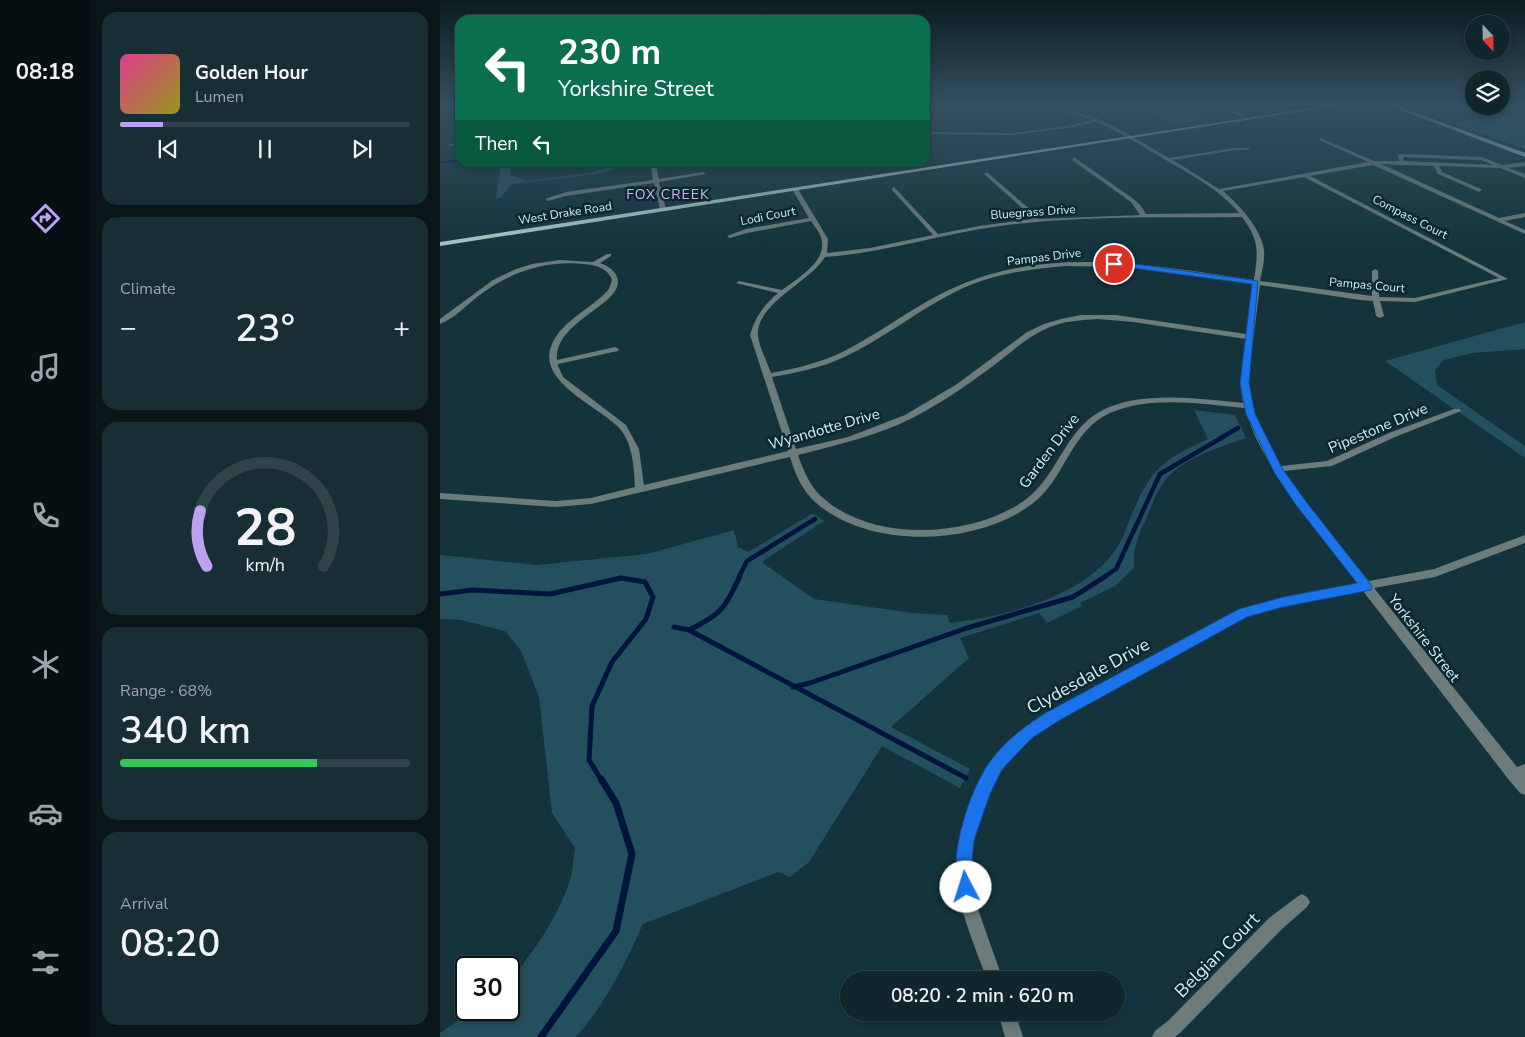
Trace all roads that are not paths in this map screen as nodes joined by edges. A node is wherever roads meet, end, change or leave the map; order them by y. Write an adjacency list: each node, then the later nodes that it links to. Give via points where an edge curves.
1 (1031, 152): 18 (main road, West Drake Road)
2 (1157, 152): 6 (street, Yorkshire Street)
3 (1213, 152): 6 (street)
4 (1351, 152): 8 (street)
5 (1074, 159): 26 (street, via 1133,201)
6 (1169, 159): 20 (street, Yorkshire Street)
7 (1402, 162): 8 (street); 10 (street); 12 (street, via 1400,155 1482,159)
8 (1374, 163): 15 (street); 28 (street)
9 (1525, 164): 12 (street)
10 (1436, 165): 12 (street); 21 (street, via 1440,173)
11 (653, 167): 17 (street)
12 (1504, 167): 16 (street)
13 (703, 174): 17 (street)
14 (987, 174): 29 (street)
15 (1305, 175): 20 (street); 38 (street, Compass Court)
16 (1525, 176)
17 (657, 182): 22 (street); 23 (street)
18 (795, 189): 23 (main road, West Drake Road); 27 (street)
19 (894, 189): 32 (street)
20 (1220, 190): 24 (street, Yorkshire Street)
21 (1479, 190)
22 (548, 199)
23 (663, 210): 33 (main road, West Drake Road)
24 (1245, 215): 26 (street, Bluegrass Drive); 40 (street, Yorkshire Street, via 1260,250)
25 (1525, 215): 28 (street)
26 (1144, 217): 29 (street, Bluegrass Drive)
27 (812, 220): 31 (street, Lodi Court); 34 (street, via 825,239)
28 (1499, 220): 30 (street)
29 (1036, 221): 32 (street, Bluegrass Drive)
30 (1525, 232)
31 (730, 236)
32 (937, 236): 34 (street, Bluegrass Drive, via 864,252)
33 (440, 244)
34 (825, 254): 41 (street, Garden Drive)
35 (609, 256): 36 (street)
36 (594, 264): 44 (street, via 559,263 516,272 495,281); 47 (street, via 610,271 615,283 604,298 558,340 552,352)
37 (1376, 271): 42 (street)
38 (1505, 279): 42 (street, Pampas Court, via 1414,300)
39 (739, 283): 41 (street)
40 (1256, 283): 42 (street, Pampas Court); 45 (street, Yorkshire Street); 48 (street, Pampas Drive, via 1102,263 1054,264 1010,271 944,295 841,356)
41 (784, 292): 48 (street, Garden Drive, via 763,310 754,326)
42 (1376, 300): 43 (street)
43 (1380, 316)
44 (440, 322)
45 (1249, 337): 49 (street, Yorkshire Street, via 1244,383); 51 (street, Wyandotte Drive, via 1117,317 1088,316 1064,320 1030,334 958,387 914,414 851,439)
46 (615, 349): 47 (street)
47 (554, 364): 53 (street, via 560,378 630,436 635,447)
48 (767, 376): 51 (street, Garden Drive)
49 (1248, 406): 51 (street, Garden Drive, via 1153,402 1106,411 1086,424 1031,500 991,523 955,530 906,532 851,519 828,507 810,490 801,477); 52 (street, Yorkshire Street)
50 (1457, 411): 52 (street, Pipestone Drive, via 1392,435 1329,464)
51 (793, 453): 53 (street, Wyandotte Drive)
52 (1278, 469): 56 (street, Yorkshire Street)
53 (640, 489): 54 (street, Wyandotte Drive, via 591,501 556,504)
54 (440, 496)
55 (1525, 540): 56 (street, Clydesdale Drive, via 1435,573)
56 (1366, 586): 57 (street, Yorkshire Street); 60 (street, Clydesdale Drive, via 1243,613 1052,717 1027,733 1009,750 997,764 976,810 966,840 963,871 969,904)
57 (1520, 773): 58 (street, Yorkshire Street)
58 (1525, 788)
59 (1302, 902): 63 (street, Belgian Court, via 1275,924)
60 (992, 971)
61 (1009, 1021): 62 (street)
62 (1014, 1037)
63 (1161, 1037)

